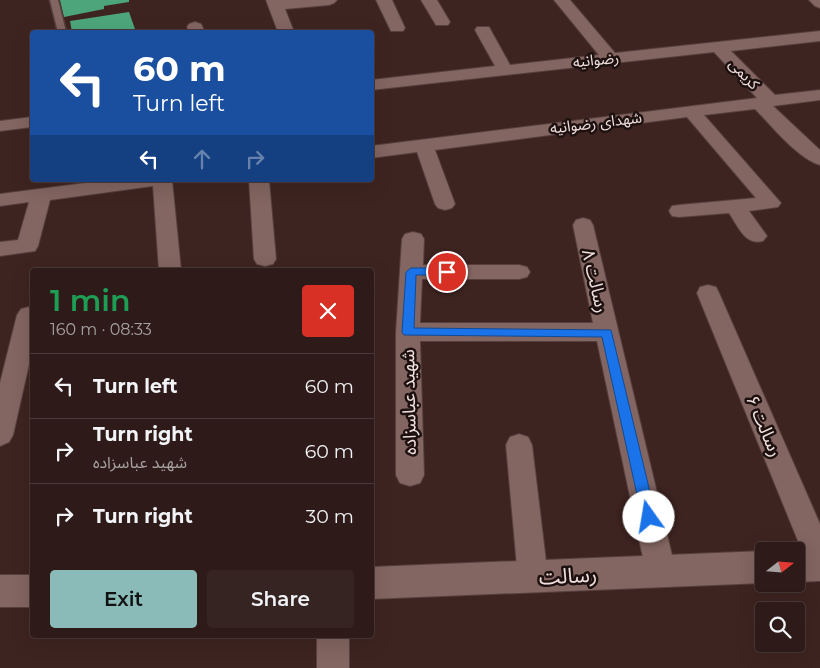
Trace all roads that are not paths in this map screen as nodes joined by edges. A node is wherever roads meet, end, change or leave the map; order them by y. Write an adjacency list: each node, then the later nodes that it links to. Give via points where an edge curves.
1 (54, 0): 11 (lane)
2 (329, 0): 7 (street)
3 (384, 0): 10 (street)
4 (429, 0): 9 (street)
5 (562, 0): 16 (street)
6 (817, 0): 8 (street)
7 (275, 3): 12 (street)
8 (820, 3)
9 (442, 22)
10 (398, 28)
11 (62, 30)
12 (285, 30)
13 (483, 30): 17 (street)
14 (820, 36): 15 (street, رضوانیه)
15 (718, 47): 16 (street, رضوانیه); 20 (street, کریمی)
16 (611, 58): 17 (street, رضوانیه)
17 (505, 70): 18 (street, رضوانیه)
18 (374, 85)
19 (820, 95): 20 (street, شهدای رضوانیه)
20 (764, 102): 21 (street, شهدای رضوانیه); 26 (street, کریمی, via 800,143)
21 (691, 111): 24 (street, شهدای رضوانیه); 34 (street, via 771,203)
22 (30, 122): 23 (street)
23 (0, 126)
24 (424, 146): 25 (street, شهدای رضوانیه); 33 (street)
25 (374, 152)
26 (820, 159)
27 (126, 182): 30 (street)
28 (162, 182): 41 (street)
29 (259, 182): 40 (street)
30 (96, 184): 31 (street)
31 (41, 195): 32 (street); 39 (street, via 27,246)
32 (0, 200)
33 (445, 204)
34 (734, 206): 35 (street); 37 (street)
35 (679, 211)
36 (582, 225): 47 (street, رسالت ۸)
37 (756, 236)
38 (413, 239): 42 (street, شهید عباسزاده)
39 (0, 249)
40 (265, 259)
41 (170, 268)
42 (411, 272): 43 (street); 46 (street, شهید عباسزاده)
43 (519, 272)
44 (708, 294): 51 (street, رسالت ۶)
45 (29, 315): 48 (street)
46 (408, 332): 47 (street); 50 (street, شهید عباسزاده)
47 (607, 332): 55 (street, رسالت ۸)
48 (0, 435)
49 (519, 445): 56 (street)
50 (410, 474)
51 (820, 558)
52 (820, 565): 53 (main road)
53 (805, 566)
54 (755, 567): 55 (main road, رسالت)
55 (661, 572): 56 (main road, رسالت)
56 (533, 578): 57 (main road, رسالت)
57 (374, 583)
58 (333, 638): 59 (street)
59 (333, 668)

